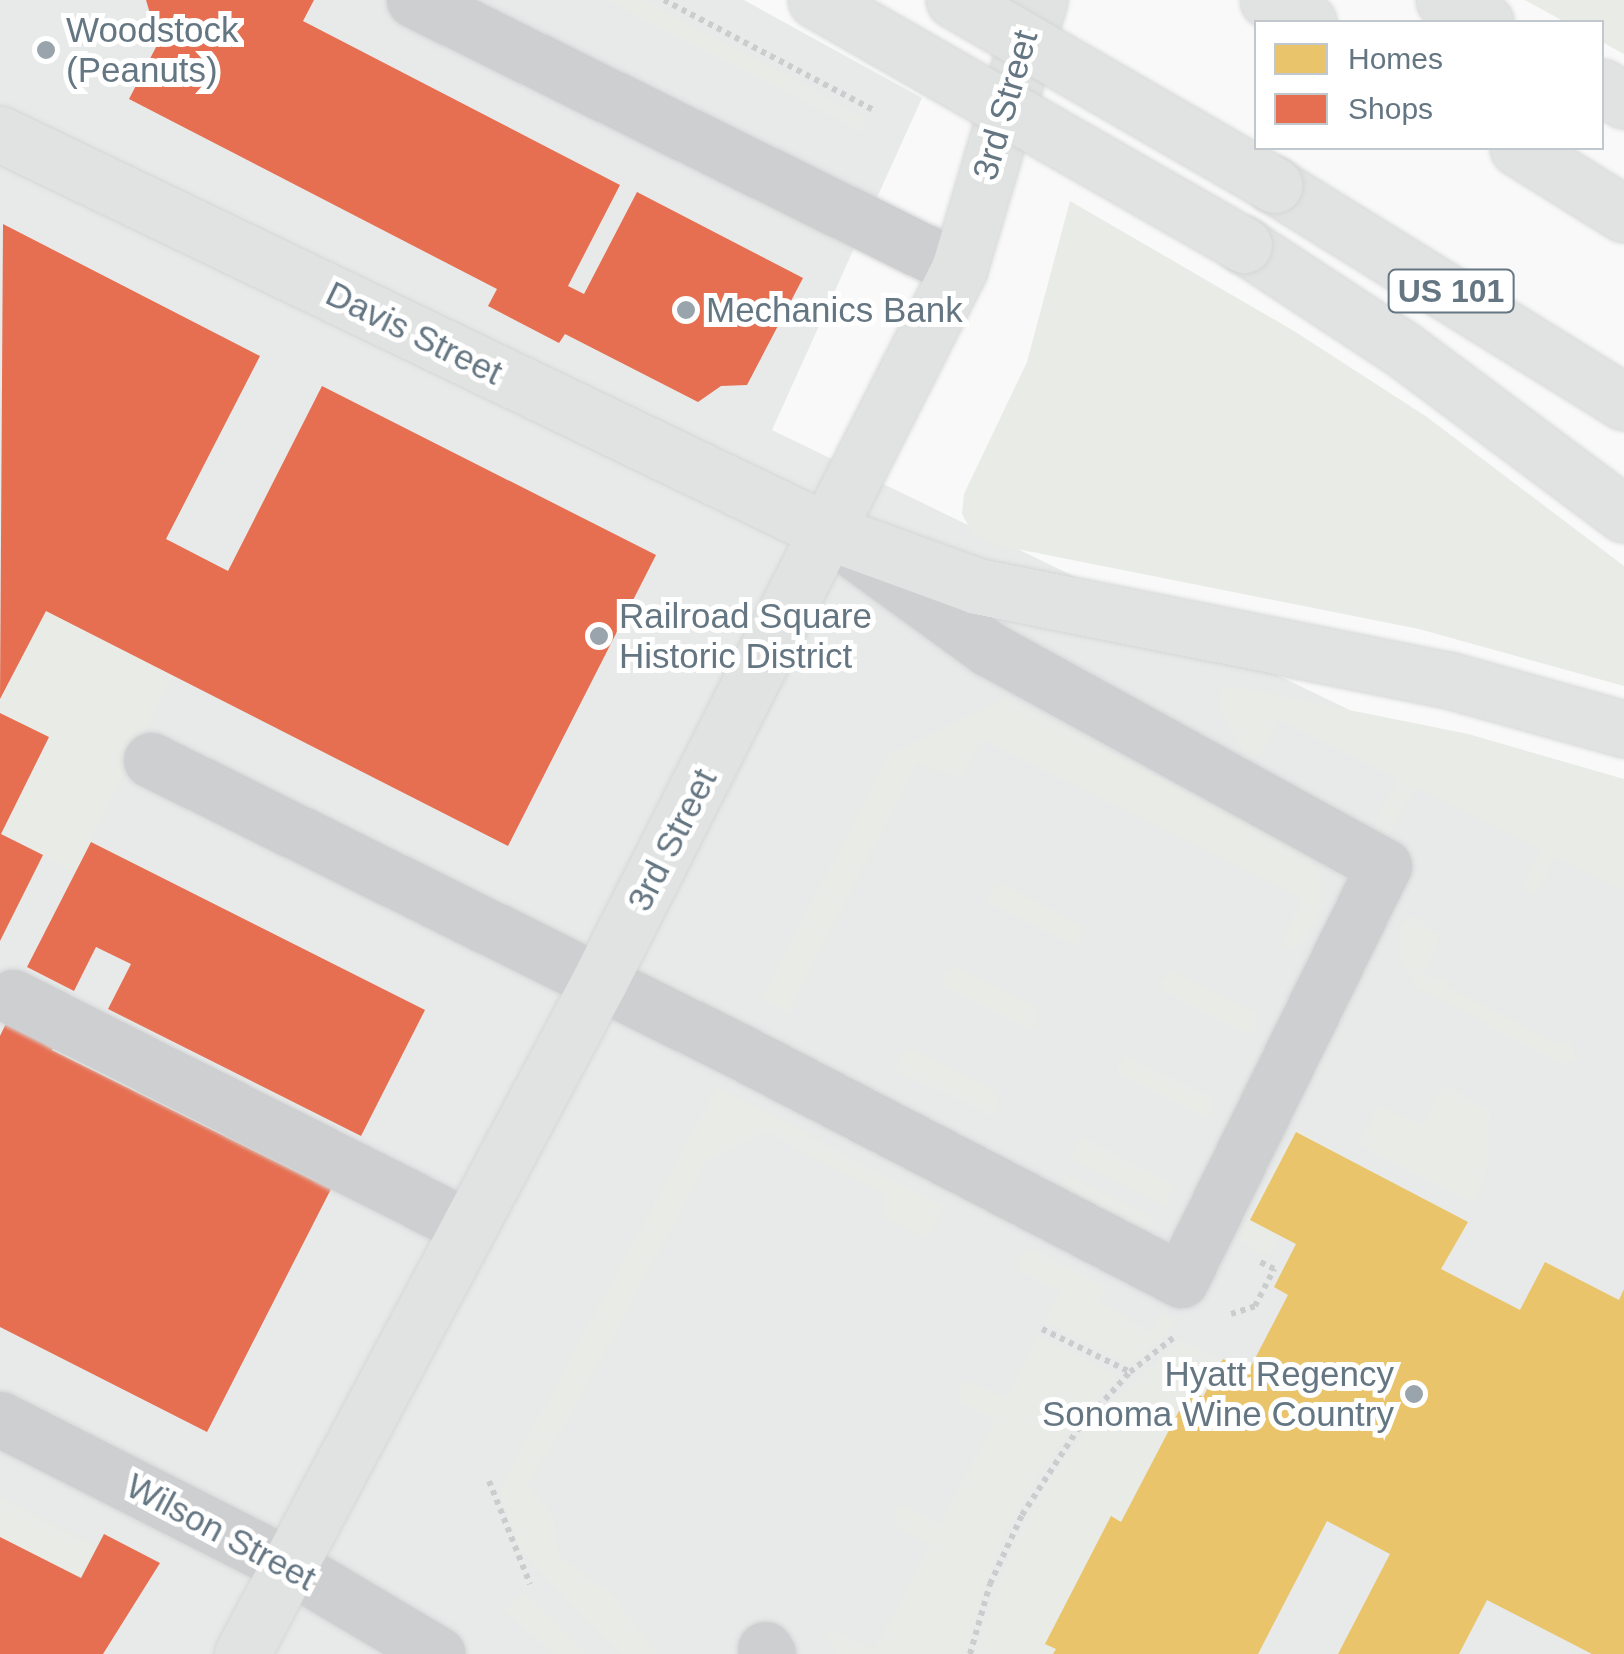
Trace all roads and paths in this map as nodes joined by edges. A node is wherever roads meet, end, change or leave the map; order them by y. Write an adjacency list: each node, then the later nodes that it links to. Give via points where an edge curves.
1 (414, 0): 14 (street)
2 (664, 0): 10 (path)
3 (816, 0): 16 (main road, bridge, via 1244,244 1401,348)
4 (954, 0): 15 (main road, US 101, bridge, via 1274,185)
5 (1038, 0): 14 (main road, 3rd Street)
6 (1268, 0): 8 (main road)
7 (1444, 0): 9 (main road)
8 (1304, 20)
9 (1481, 20)
10 (872, 108)
11 (0, 134): 17 (main road, Davis Street)
12 (1521, 150): 13 (main road)
13 (1624, 214)
14 (959, 269): 17 (main road, 3rd Street)
15 (1624, 402)
16 (1624, 514)
17 (828, 532): 18 (main road, Davis Street, via 977,586 1448,680); 20 (main road, 3rd Street); 20 (street, via 989,648 1384,866 1181,1280)
18 (1624, 729)
19 (150, 760): 20 (street)
20 (600, 982): 22 (main road, 3rd Street)
21 (12, 997): 22 (street)
22 (468, 1227): 26 (main road, 3rd Street)
23 (1130, 1372): 30 (path, via 1078,1429 1022,1515 990,1584)
24 (0, 1419): 26 (street, Wilson Street)
25 (489, 1481): 27 (path)
26 (288, 1564): 28 (main road, 3rd Street); 29 (street, Wilson Street)
27 (530, 1584)
28 (242, 1654)
29 (438, 1654)
30 (970, 1654)

